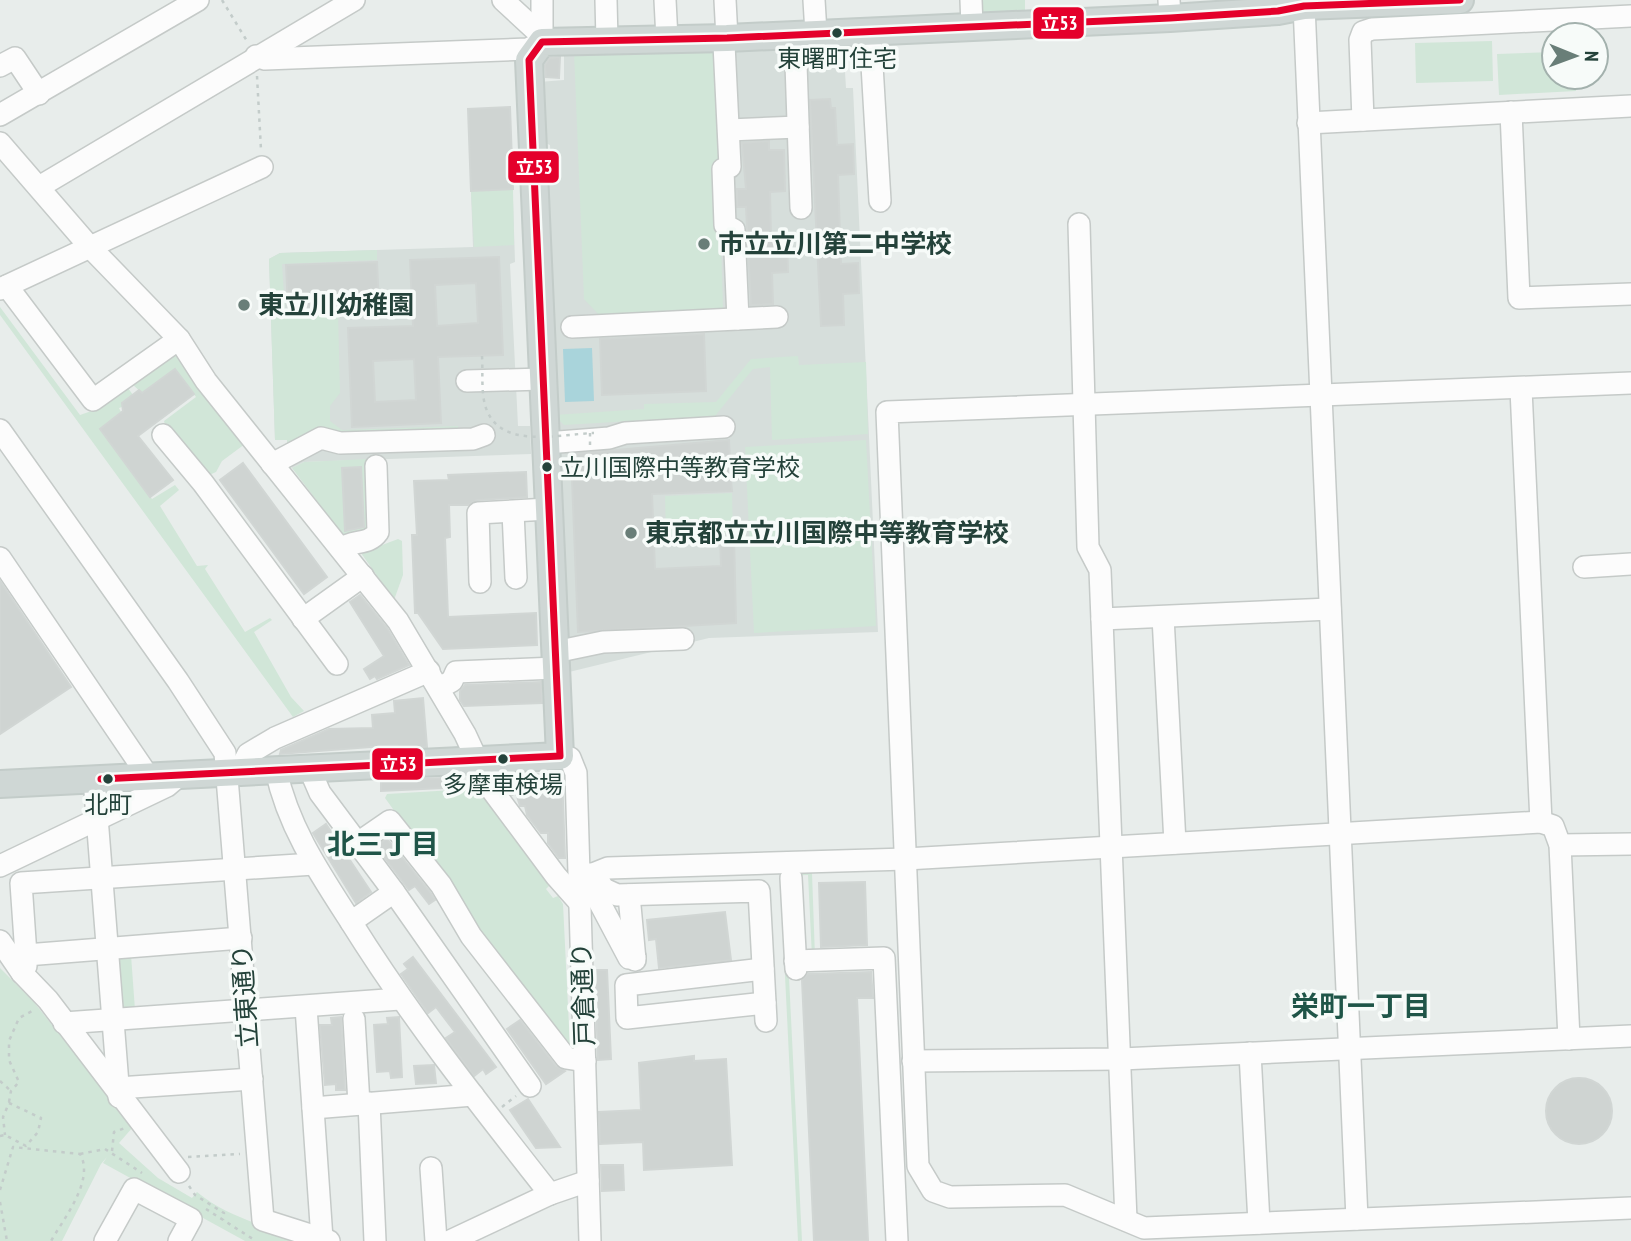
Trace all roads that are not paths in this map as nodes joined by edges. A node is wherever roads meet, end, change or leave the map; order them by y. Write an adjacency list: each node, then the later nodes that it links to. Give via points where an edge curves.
1 (198, 0): 24 (street)
2 (355, 0): 21 (street)
3 (503, 0): 19 (street)
4 (542, 0): 19 (street)
5 (606, 0): 20 (street)
6 (665, 0): 18 (street)
7 (725, 0): 17 (street)
8 (814, 0): 16 (street)
9 (1460, 0): 10 (main road)
10 (1368, 2): 11 (main road)
11 (1304, 6): 12 (main road, via 1278,11); 29 (street)
12 (1170, 9): 13 (main road)
13 (971, 13): 15 (main road)
14 (1631, 16): 28 (street, via 1363,32)
15 (870, 31): 16 (main road); 35 (street)
16 (816, 33): 17 (main road)
17 (727, 38): 18 (main road); 31 (street)
18 (667, 39): 20 (main road)
19 (543, 40): 20 (main road); 21 (street, via 514,49 265,60); 45 (main road, via 529,60)
20 (607, 41)
21 (256, 56): 34 (street)
22 (796, 64): 30 (street)
23 (0, 66): 24 (street, via 15,58)
24 (38, 94): 27 (street)
25 (1631, 106): 26 (street)
26 (1511, 112): 28 (street); 40 (street, via 1519,298)
27 (0, 116)
28 (1363, 120): 29 (street)
29 (1308, 122): 49 (street)
30 (798, 127): 31 (street); 36 (street)
31 (729, 130): 42 (street, via 730,167 723,169 724,197 726,225 734,230)
32 (0, 143): 34 (street)
33 (262, 167): 38 (street)
34 (38, 187): 38 (street)
35 (880, 201)
36 (802, 208)
37 (1079, 224): 50 (street)
38 (89, 246): 39 (street); 44 (street)
39 (4, 287): 44 (street, via 93,400)
40 (1631, 294)
41 (777, 317): 42 (street)
42 (738, 319): 43 (street)
43 (572, 327)
44 (179, 339): 56 (street)
45 (543, 379): 46 (street); 55 (main road)
46 (467, 381)
47 (1631, 383): 48 (street)
48 (1521, 389): 49 (street); 85 (street)
49 (1319, 397): 50 (street); 67 (street)
50 (1084, 406): 70 (street, via 1088,547 1100,570); 92 (street, via 887,412)
51 (724, 427): 55 (street)
52 (0, 430): 79 (street, 立東通り, via 178,681)
53 (163, 435): 69 (street)
54 (484, 435): 56 (street, via 340,443 321,438)
55 (545, 443): 58 (main road)
56 (272, 464): 60 (street)
57 (376, 467): 60 (street, via 378,532 373,539)
58 (548, 509): 59 (street); 72 (main road)
59 (513, 512): 65 (street); 66 (street, via 478,513)
60 (341, 549): 64 (street)
61 (0, 558): 81 (street)
62 (1631, 564): 63 (street)
63 (1584, 567)
64 (363, 576): 69 (street); 74 (street, via 398,621)
65 (516, 578)
66 (480, 582)
67 (1330, 609): 68 (street); 86 (street)
68 (1163, 617): 70 (street); 87 (street)
69 (303, 618): 73 (street)
70 (1102, 620): 91 (street)
71 (683, 639): 72 (street, via 603,642)
72 (555, 660): 74 (street, via 456,672 452,681); 75 (main road)
73 (337, 664)
74 (434, 680): 76 (street); 79 (street, via 275,738 248,754)
75 (560, 756): 76 (main road); 96 (street, 戸倉通り, via 570,758 575,768)
76 (480, 761): 78 (main road); 101 (street, via 489,786)
77 (276, 770): 78 (main road); 79 (main road); 93 (street, via 281,794)
78 (310, 770): 88 (street, via 320,793)
79 (234, 772): 80 (main road); 95 (street, 立東通り)
80 (180, 775): 81 (main road); 84 (street)
81 (148, 776): 82 (main road)
82 (94, 779): 83 (main road); 84 (street)
83 (0, 784)
84 (97, 822): 94 (street); 97 (street)
85 (1541, 822): 86 (street); 90 (street, via 1553,826)
86 (1341, 834): 87 (street); 118 (street)
87 (1175, 843): 91 (street)
88 (358, 844): 99 (street); 121 (street, via 390,821 566,1059)
89 (1631, 844): 90 (street)
90 (1560, 845): 117 (street)
91 (1109, 847): 92 (street); 120 (street)
92 (906, 859): 96 (street, via 608,868); 122 (street)
93 (314, 864): 95 (street); 102 (street)
94 (0, 866)
95 (235, 867): 97 (street); 103 (street, 立東通り)
96 (586, 874): 100 (street, via 608,892); 101 (street, 戸倉通り); 106 (street, via 629,958)
97 (101, 876): 105 (street); 107 (street, via 21,883)
98 (799, 878): 144 (street, via 800,963 884,958)
99 (394, 892): 102 (street); 124 (street)
100 (629, 895): 106 (street); 108 (street, via 759,891)
101 (580, 903): 121 (street, 戸倉通り)
102 (351, 922): 110 (street)
103 (241, 939): 105 (street); 112 (street, 立東通り)
104 (0, 941): 107 (street)
105 (106, 950): 107 (street); 114 (street)
106 (635, 957): 109 (street)
107 (24, 964): 115 (street)
108 (763, 969): 109 (street); 109 (street, via 765,1012 627,1018 626,985)
109 (638, 983)
110 (400, 999): 111 (street); 126 (street)
111 (306, 1007): 112 (street); 128 (street)
112 (246, 1012): 114 (street); 123 (street, 立東通り)
113 (354, 1019): 127 (street)
114 (112, 1020): 115 (street); 125 (street)
115 (64, 1023): 125 (street)
116 (1631, 1036): 117 (street)
117 (1569, 1039): 118 (street)
118 (1349, 1048): 119 (street); 134 (street)
119 (1250, 1053): 120 (street); 136 (street)
120 (1121, 1059): 122 (street); 135 (street)
121 (585, 1061): 131 (street, 戸倉通り)
122 (913, 1061): 135 (street, via 918,1166 933,1191 950,1197 1065,1195)
123 (252, 1079): 125 (street); 137 (street, 立東通り, via 263,1220)
124 (530, 1086)
125 (118, 1093): 129 (street)
126 (473, 1096): 127 (street); 132 (street)
127 (364, 1104): 128 (street); 140 (street)
128 (313, 1108): 137 (street)
129 (173, 1165)
130 (431, 1168): 141 (street)
131 (588, 1181): 132 (street); 143 (street, 戸倉通り)
132 (550, 1194): 142 (street)
133 (1631, 1208): 134 (street)
134 (1357, 1219): 136 (street)
135 (1126, 1220): 136 (street, via 1144,1228)
136 (1259, 1223)
137 (325, 1240)
138 (105, 1241): 139 (street, via 134,1189 191,1219)
139 (178, 1241)
140 (375, 1241)
141 (436, 1241)
142 (450, 1241)
143 (590, 1241)
144 (897, 1241)

